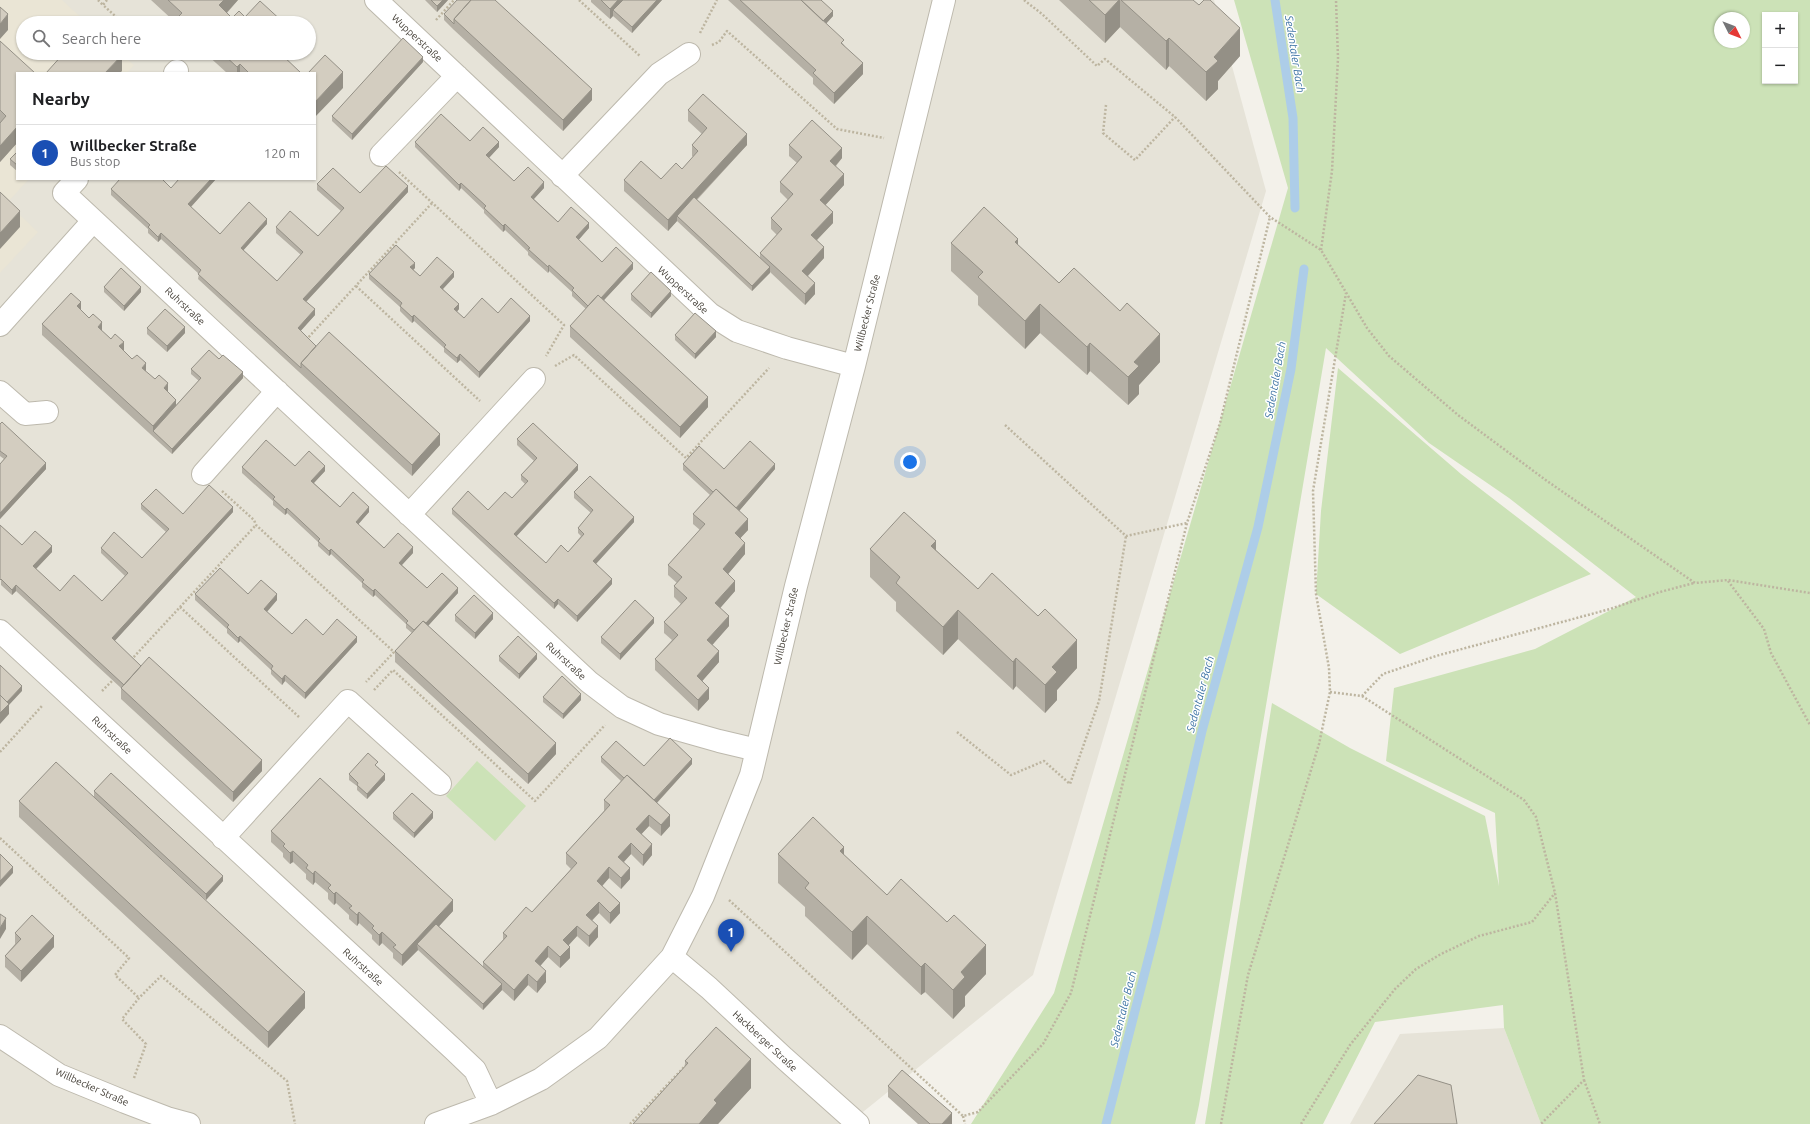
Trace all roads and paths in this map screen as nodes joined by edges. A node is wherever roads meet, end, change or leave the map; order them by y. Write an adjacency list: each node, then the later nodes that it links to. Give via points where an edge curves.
1 (98, 0): 9 (path)
2 (107, 0): 9 (path)
3 (376, 0): 13 (street, Wupperstraße)
4 (579, 0): 12 (path)
5 (718, 0): 11 (path)
6 (944, 0): 16 (street, Willbecker Straße)
7 (1024, 0): 15 (path, via 1097,66 1105,59)
8 (1336, 0): 23 (path, via 1338,58 1332,171)
9 (103, 5): 10 (path)
10 (115, 16)
11 (689, 54): 12 (street); 16 (path, via 719,42 727,31 837,129)
12 (660, 74): 18 (street)
13 (457, 76): 17 (street); 18 (street, Wupperstraße)
14 (1106, 105): 15 (path, via 1103,133 1135,160)
15 (1176, 118): 21 (path)
16 (908, 143): 29 (street, Willbecker Straße)
17 (381, 155): 20 (path)
18 (562, 176): 28 (street, Wupperstraße, via 710,314 737,331)
19 (76, 180): 22 (street, Ruhrstraße, via 64,193)
20 (432, 203): 24 (path); 30 (path, via 564,325)
21 (1270, 217): 23 (path); 38 (path, via 1220,423)
22 (93, 221): 26 (street); 31 (street, Ruhrstraße)
23 (1321, 250): 25 (path)
24 (356, 286): 27 (path); 34 (path)
25 (1346, 293): 42 (path, via 1367,328 1389,356 1458,415 1547,481); 48 (path, via 1312,491 1316,594 1330,668)
26 (0, 325)
27 (305, 341)
28 (787, 348): 29 (street, Wupperstraße); 30 (path, via 686,458 574,355)
29 (854, 366): 55 (street, Willbecker Straße, via 796,586)
30 (534, 379): 34 (street)
31 (277, 391): 36 (street); 37 (street, Ruhrstraße)
32 (0, 392): 33 (street, via 25,414)
33 (48, 412)
34 (497, 417): 37 (street)
35 (1005, 425): 40 (path)
36 (203, 474): 39 (path, via 254,520)
37 (409, 515): 51 (street, Ruhrstraße, via 589,682)
38 (1187, 523): 40 (path); 69 (path, via 1071,993 1043,1044 978,1112)
39 (256, 525): 44 (path); 50 (path, via 394,652)
40 (1126, 536): 53 (path, via 1098,701 1070,784 1044,761 1011,775)
41 (1728, 580): 42 (path); 43 (path); 52 (path, via 1764,630 1771,653)
42 (1694, 583): 49 (path, via 1610,609 1436,656 1383,674)
43 (1810, 593)
44 (180, 607): 46 (path); 54 (path)
45 (0, 631): 47 (street, Ruhrstraße)
46 (131, 661)
47 (60, 686): 56 (path); 59 (street, Ruhrstraße)
48 (1330, 692): 49 (path); 77 (path, via 1318,744 1248,975)
49 (1362, 696): 61 (path, via 1524,800 1536,817)
50 (353, 705): 51 (path, via 393,670 535,800); 54 (street); 57 (street)
51 (622, 707): 55 (street, Ruhrstraße, via 659,724)
52 (1810, 725)
53 (957, 732)
54 (318, 735): 59 (street)
55 (757, 750): 60 (street, Willbecker Straße, via 751,775)
56 (0, 752)
57 (440, 784)
58 (0, 838): 63 (path, via 129,958 115,975)
59 (223, 838): 68 (street, Ruhrstraße, via 470,1065 475,1070)
60 (709, 882): 62 (street, Willbecker Straße); 69 (path)
61 (1555, 893): 66 (path); 78 (path, via 1532,922 1479,936 1416,969 1395,989 1350,1045)
62 (672, 957): 68 (street, Willbecker Straße, via 598,1038 540,1079); 75 (street, Hackberger Straße)
63 (139, 998): 67 (path, via 122,1019 146,1044); 72 (path, via 161,976 287,1082)
64 (0, 1036): 67 (street, Willbecker Straße, via 60,1075)
65 (688, 1063): 74 (path)
66 (1584, 1080): 79 (path); 80 (path)
67 (124, 1102): 70 (street, Willbecker Straße)
68 (491, 1104): 73 (street, Willbecker Straße)
69 (963, 1116): 76 (path)
70 (165, 1121): 71 (street, Willbecker Straße)
71 (189, 1124)
72 (296, 1124)
73 (436, 1124)
74 (630, 1124)
75 (858, 1124)
76 (965, 1124)
77 (1221, 1124)
78 (1301, 1124)
79 (1540, 1124)
80 (1600, 1124)

